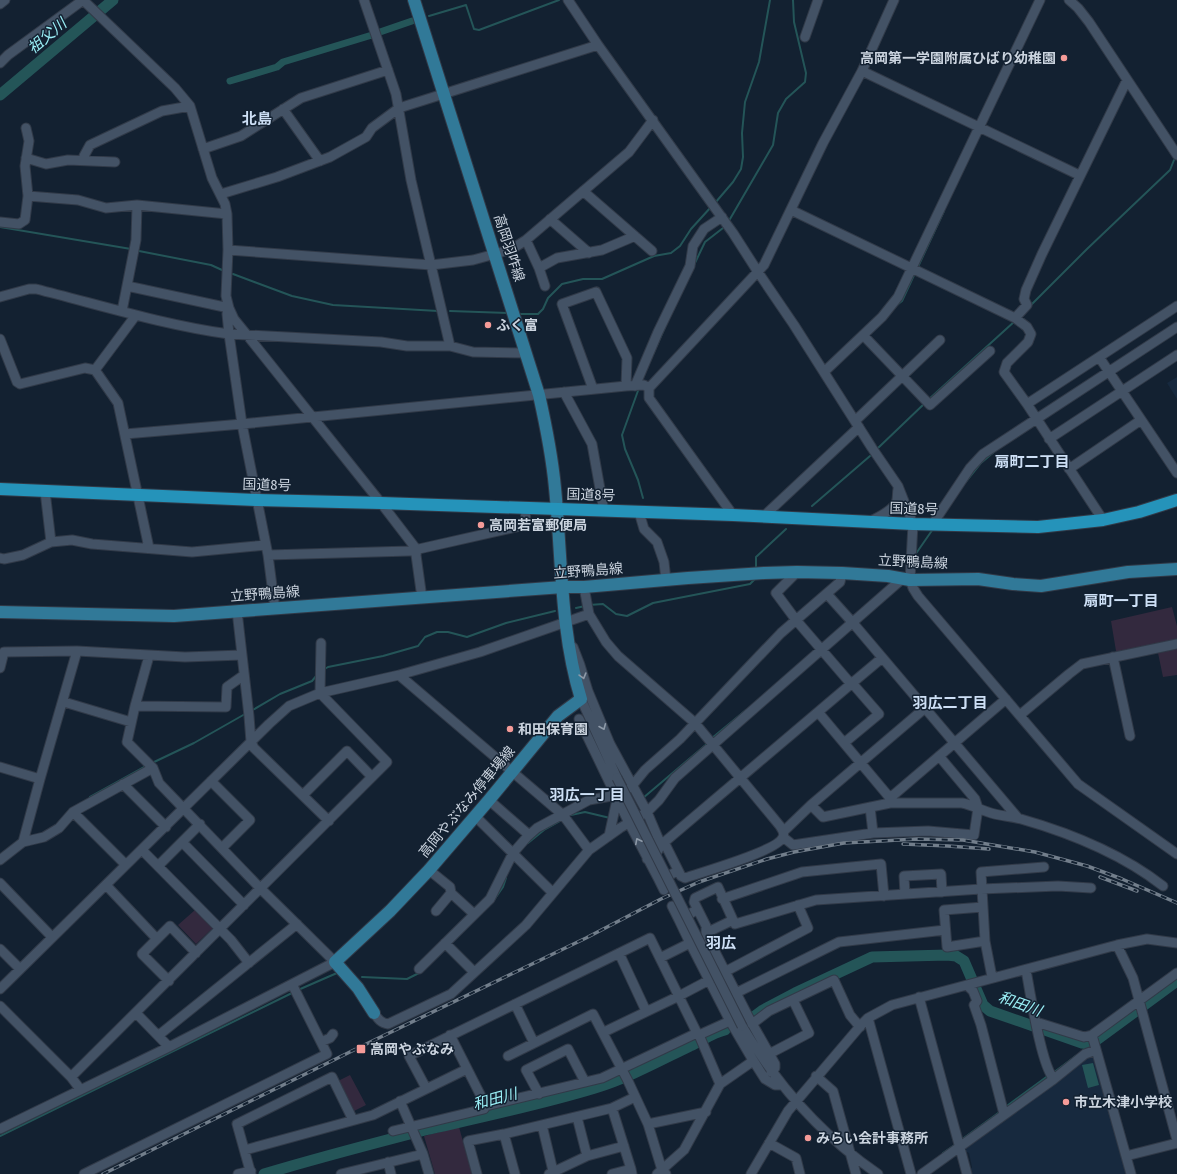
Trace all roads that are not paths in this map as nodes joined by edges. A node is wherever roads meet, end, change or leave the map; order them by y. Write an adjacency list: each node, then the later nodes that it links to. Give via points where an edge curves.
1 (5, 0): 10 (street)
2 (83, 0): 13 (street); 18 (street, via 175,88)
3 (364, 0): 14 (street)
4 (414, 0): 17 (main road, 高岡羽咋線)
5 (818, 0): 11 (street)
6 (894, 0): 15 (street)
7 (1040, 0): 23 (street)
8 (1069, 0): 16 (street, via 1089,22)
9 (569, 1): 12 (street)
10 (0, 4)
11 (805, 38)
12 (598, 45): 17 (street); 21 (street)
13 (0, 63)
14 (388, 70): 19 (street); 20 (street, via 301,98)
15 (862, 71): 23 (street); 35 (street, via 822,143)
16 (1126, 80): 25 (street); 30 (street)
17 (444, 94): 19 (street); 45 (main road, 高岡羽咋線)
18 (190, 106): 24 (street); 27 (street, via 162,111 90,145 84,156)
19 (399, 108): 28 (street, via 372,128 366,137); 46 (street, via 411,180)
20 (283, 109): 24 (street, via 242,136); 28 (street)
21 (653, 120): 31 (street, via 628,152); 37 (street)
22 (26, 128): 26 (street, via 29,142)
23 (983, 129): 30 (street); 48 (street)
24 (203, 149): 32 (street, via 212,178)
25 (1177, 155)
26 (26, 158): 27 (street, via 46,164); 33 (street)
27 (85, 160): 29 (street)
28 (320, 161): 32 (street)
29 (115, 162)
30 (1079, 175): 57 (street, via 1026,290 1024,299 1027,306)
31 (583, 191): 38 (street); 40 (street)
32 (221, 194): 36 (street)
33 (28, 196): 34 (street, via 78,200 106,208); 39 (street, via 25,220 19,224)
34 (137, 205): 36 (street); 50 (street, via 136,240)
35 (791, 210): 48 (street); 49 (street, via 764,265)
36 (227, 214): 42 (street)
37 (722, 217): 49 (street); 73 (street, via 704,229 693,246 690,266)
38 (550, 219): 41 (street); 44 (street)
39 (0, 222)
40 (635, 236): 43 (street); 44 (street)
41 (526, 240): 45 (street, via 512,249); 47 (street)
42 (228, 250): 46 (street); 53 (street, via 226,296)
43 (652, 251)
44 (589, 253): 47 (street, via 557,258)
45 (495, 254): 46 (street, via 473,260); 66 (main road, 高岡羽咋線)
46 (431, 265): 64 (street)
47 (539, 268): 51 (street)
48 (915, 270): 57 (street); 61 (street, via 898,297)
49 (758, 272): 70 (street); 74 (street)
50 (127, 286): 53 (street); 54 (street)
51 (545, 286)
52 (0, 297): 54 (street, via 36,289)
53 (229, 308): 59 (street); 60 (street)
54 (122, 311): 56 (street)
55 (1175, 311): 68 (street)
56 (136, 315): 59 (street); 69 (street)
57 (1017, 320): 79 (street, via 1027,327 1031,334 1028,342 1007,363 1004,372)
58 (1177, 327): 71 (street)
59 (229, 334): 60 (street); 83 (street)
60 (247, 335): 64 (street, via 382,342 407,346); 80 (street)
61 (863, 335): 70 (street); 72 (street)
62 (0, 340): 69 (street, via 20,384 85,368)
63 (940, 340): 72 (street)
64 (450, 346): 66 (street, via 473,352)
65 (990, 351): 72 (street, via 930,405)
66 (526, 352): 78 (main road, 高岡羽咋線)
67 (1177, 355): 76 (street)
68 (1099, 357): 71 (street); 79 (street)
69 (95, 370): 85 (street, via 118,403)
70 (824, 372): 84 (street)
71 (1109, 372): 76 (street); 81 (street)
72 (902, 376): 84 (street)
73 (631, 386): 74 (street); 75 (street); 75 (street, via 627,358 596,292 562,304)
74 (649, 388): 100 (street, via 650,398)
75 (593, 389): 77 (street)
76 (1122, 391): 82 (street); 86 (street)
77 (564, 392): 78 (street); 98 (street, via 592,444)
78 (539, 395): 80 (street); 97 (main road, 高岡羽咋線, via 551,449)
79 (1027, 404): 81 (street)
80 (312, 417): 83 (street); 95 (street)
81 (1037, 419): 86 (street); 105 (street, via 983,454 970,468)
82 (1141, 420): 87 (street); 88 (street)
83 (242, 424): 85 (street); 93 (street)
84 (857, 424): 89 (street); 101 (street)
85 (125, 434): 92 (street)
86 (1049, 439): 87 (street)
87 (1069, 470): 102 (street)
88 (1177, 472)
89 (898, 486): 103 (street, via 897,502 894,506); 104 (street)
90 (0, 488): 91 (highway, 国道8号)
91 (45, 490): 92 (highway, 国道8号); 106 (street)
92 (138, 495): 93 (highway, 国道8号); 108 (street)
93 (257, 500): 95 (highway, 国道8号); 107 (street)
94 (1177, 500): 102 (highway, 国道8号)
95 (381, 503): 96 (highway, 国道8号); 109 (street)
96 (526, 508): 97 (highway, 国道8号); 109 (street, via 525,525)
97 (557, 509): 98 (highway, 国道8号); 117 (main road)
98 (604, 511): 99 (highway, 国道8号)
99 (639, 512): 100 (highway, 国道8号); 115 (street, via 644,529 657,542 664,562)
100 (733, 515): 101 (highway, 国道8号)
101 (764, 516): 103 (highway, 国道8号)
102 (1103, 520): 105 (highway, 国道8号, via 1038,527)
103 (869, 522): 104 (highway, 国道8号)
104 (913, 524): 105 (highway, 国道8号); 116 (street)
105 (932, 524)
106 (51, 542): 108 (street, via 72,540); 111 (street, via 23,555)
107 (266, 545): 108 (street, via 192,552); 110 (street)
108 (149, 548)
109 (417, 550): 110 (street); 120 (street)
110 (268, 555): 121 (street)
111 (0, 558)
112 (1177, 569): 116 (main road, 立野鴨島線, via 1128,572 1041,586 978,579)
113 (797, 572): 114 (main road, 立野鴨島線); 115 (main road, 立野鴨島線); 125 (street, via 776,593)
114 (842, 573): 116 (main road, 立野鴨島線, via 888,576); 119 (street, via 840,582)
115 (666, 580): 118 (main road, 立野鴨島線)
116 (906, 580): 126 (street); 143 (street)
117 (563, 587): 118 (main road, 立野鴨島線); 120 (main road, 立野鴨島線); 127 (main road)
118 (584, 587): 124 (street)
119 (826, 594): 125 (street); 126 (street)
120 (422, 598): 121 (main road, 立野鴨島線)
121 (275, 609): 123 (main road, 立野鴨島線)
122 (0, 612): 123 (main road, 立野鴨島線, via 174,616)
123 (238, 612): 133 (street)
124 (589, 614): 127 (street); 151 (street, via 618,656)
125 (796, 620): 131 (street); 151 (street)
126 (851, 621): 131 (street); 136 (street)
127 (566, 623): 128 (main road); 139 (street, via 480,652)
128 (566, 635): 142 (main road); 167 (street, one-way to 167, via 610,744)
129 (320, 643): 141 (street)
130 (1177, 644): 135 (street)
131 (820, 648): 140 (street); 154 (street)
132 (77, 651): 134 (street); 137 (street, via 4,652); 144 (street)
133 (242, 655): 134 (street, via 185,658); 138 (street)
134 (148, 656): 145 (street)
135 (1113, 657): 148 (street, via 1076,668); 152 (street)
136 (882, 658): 140 (street); 146 (street)
137 (0, 668)
138 (244, 675): 145 (street, via 227,687 226,707); 153 (street)
139 (399, 675): 141 (street); 161 (street)
140 (852, 684): 147 (street); 155 (street, via 879,714)
141 (320, 693): 153 (street, via 289,706); 162 (street, via 387,762)
142 (581, 699): 161 (main road, 高岡やぶなみ停車場線, via 558,716); 286 (street, bridge, via 617,778 742,1026)
143 (1006, 700): 148 (street); 156 (street)
144 (64, 702): 150 (street); 164 (street)
145 (135, 706): 150 (street)
146 (925, 708): 156 (street); 158 (street)
147 (818, 712): 155 (street); 163 (street)
148 (1020, 715): 196 (street, via 1078,784)
149 (579, 719): 168 (street)
150 (131, 722): 159 (street, via 127,742)
151 (695, 723): 154 (street); 167 (street, via 645,770)
152 (1130, 736)
153 (251, 742): 165 (street); 169 (street, via 254,748)
154 (710, 743): 163 (street); 177 (street, via 675,778)
155 (844, 743): 158 (street)
156 (954, 743): 157 (street); 180 (street)
157 (938, 756): 171 (street); 175 (street, via 975,799)
158 (861, 762): 171 (street); 172 (street)
159 (150, 765): 166 (street); 174 (street, via 159,783)
160 (0, 767): 164 (street)
161 (513, 772): 170 (main road, 高岡やぶなみ停車場線); 179 (street)
162 (372, 777): 169 (street, via 347,752); 181 (street)
163 (741, 778): 185 (street); 191 (street)
164 (40, 779): 189 (street)
165 (211, 781): 174 (street); 192 (street, via 250,820)
166 (124, 784): 176 (street); 184 (street)
167 (632, 786): 168 (street); 177 (street)
168 (616, 795): 179 (street, via 589,800); 182 (street); 188 (street)
169 (303, 796): 181 (street)
170 (489, 800): 178 (main road, 高岡やぶなみ停車場線); 187 (street)
171 (890, 800): 173 (street); 175 (street, via 962,803)
172 (810, 805): 173 (street, via 823,817); 185 (street)
173 (870, 807): 186 (street)
174 (183, 808): 183 (street); 184 (street)
175 (978, 808): 180 (street); 186 (street, via 974,835 928,831)
176 (73, 812): 189 (street, via 59,828 44,837); 199 (street)
177 (647, 812): 182 (street); 191 (street)
178 (475, 816): 195 (street); 203 (main road, 高岡やぶなみ停車場線)
179 (565, 818): 187 (street, via 537,828); 194 (street)
180 (1018, 818): 208 (street, via 1059,830 1098,848 1145,872)
181 (329, 821): 209 (street)
182 (629, 823): 188 (street); 197 (street, one-way to 182)
183 (200, 824): 190 (street); 192 (street)
184 (166, 827): 193 (street)
185 (784, 834): 186 (street, via 794,845); 204 (street, via 779,843 766,851 685,878)
186 (874, 834)
187 (529, 835): 195 (street)
188 (609, 836): 194 (street)
189 (24, 839): 198 (street)
190 (182, 842): 201 (street); 219 (street)
191 (661, 845): 197 (street); 204 (street, via 666,846)
192 (222, 848): 209 (street)
193 (142, 850): 199 (street); 201 (street)
194 (589, 850): 215 (street)
195 (513, 853): 215 (street); 225 (street, via 490,899)
196 (1177, 854)
197 (651, 856): 200 (street); 205 (street)
198 (0, 860)
199 (126, 865): 207 (street)
200 (660, 865)
201 (158, 866): 229 (street)
202 (1044, 867): 211 (street, via 981,872)
203 (428, 870): 214 (street, via 450,887); 245 (main road, 高岡やぶなみ停車場線, via 390,911)
204 (678, 871): 205 (street)
205 (659, 880): 212 (street)
206 (0, 883): 232 (street)
207 (106, 885): 232 (street); 233 (street)
208 (1163, 886)
209 (260, 888): 219 (street); 228 (street)
210 (1090, 888): 211 (street, via 1058,886)
211 (981, 889): 213 (street); 222 (street)
212 (664, 890)
213 (942, 892): 216 (street); 216 (street, via 941,874 904,876)
214 (451, 893): 224 (street); 225 (street)
215 (553, 893): 249 (street, via 526,925)
216 (905, 894): 217 (street)
217 (884, 896): 218 (street, via 881,864 802,872); 220 (street, via 816,900)
218 (722, 899): 223 (street, via 718,887 695,898); 227 (street)
219 (244, 905): 229 (street)
220 (798, 905): 227 (street, via 735,924); 251 (street, via 808,928)
221 (672, 906): 226 (street)
222 (983, 907): 230 (street, via 944,910); 234 (street)
223 (698, 910): 226 (street); 231 (street, via 706,926)
224 (436, 911)
225 (474, 914): 235 (street)
226 (679, 920): 236 (street)
227 (733, 920): 231 (street)
228 (297, 924): 244 (street); 245 (street)
229 (220, 929): 240 (street); 244 (street)
230 (945, 930): 234 (street, via 947,947); 257 (street, via 839,942)
231 (706, 933): 251 (street)
232 (52, 937): 246 (street)
233 (158, 939): 240 (street, via 170,926); 253 (street, via 142,954)
234 (986, 941): 252 (street)
235 (445, 943): 247 (street); 249 (street)
236 (690, 943): 242 (street); 251 (street)
237 (1177, 943): 238 (street, via 1147,939)
238 (1117, 945): 248 (street); 261 (street, via 1133,978)
239 (0, 948): 246 (street)
240 (196, 953): 253 (street)
241 (619, 953): 242 (street, via 650,938); 262 (street); 264 (street)
242 (660, 958): 258 (street)
243 (709, 958): 251 (street)
244 (249, 962): 274 (street)
245 (335, 962): 256 (street); 266 (main road, via 358,988)
246 (20, 969): 255 (street)
247 (418, 969)
248 (1026, 970): 252 (street); 270 (street)
249 (474, 972): 266 (street, via 451,994 393,1023 383,1024)
250 (1177, 973): 261 (street)
251 (717, 975): 257 (street); 258 (street); 268 (street)
252 (992, 977): 254 (street)
253 (169, 981): 265 (street)
254 (971, 983): 259 (street); 302 (street, via 977,1001 974,1005)
255 (1, 987)
256 (295, 989): 278 (street); 280 (street)
257 (736, 993): 269 (street)
258 (679, 996): 264 (street); 276 (street)
259 (919, 998): 267 (street, via 892,1005); 314 (street)
260 (793, 1000): 269 (street, via 769,1011); 271 (street, via 834,980 850,1015); 282 (street, via 809,1033)
261 (1139, 1002): 277 (street); 312 (street)
262 (515, 1004): 275 (street); 279 (street)
263 (0, 1006): 290 (street)
264 (646, 1011): 272 (street)
265 (136, 1013): 274 (street); 290 (street)
266 (374, 1013)
267 (868, 1018): 271 (street); 327 (street)
268 (730, 1021): 276 (street); 284 (street)
269 (752, 1024): 282 (street)
270 (1037, 1026): 277 (street, via 1084,1037); 289 (street)
271 (860, 1027): 288 (street)
272 (604, 1032): 279 (street, via 593,1014); 287 (street)
273 (333, 1034): 278 (street)
274 (159, 1035): 280 (street)
275 (450, 1035): 285 (street); 294 (street, via 409,1056)
276 (698, 1035): 287 (street); 292 (street)
277 (1092, 1036): 281 (street)
278 (321, 1042): 328 (street, via 327,1054)
279 (534, 1043): 283 (street)
280 (169, 1047): 295 (street)
281 (1096, 1049): 289 (street, via 1084,1054); 321 (street)
282 (769, 1054): 286 (street, via 775,1064)
283 (508, 1056)
284 (753, 1061): 292 (street); 293 (street, via 765,1079 775,1085)
285 (467, 1069): 294 (street); 300 (street)
286 (772, 1072): 293 (street)
287 (624, 1074): 291 (street); 297 (street)
288 (816, 1076): 299 (street); 319 (street, via 833,1091)
289 (1052, 1076): 302 (street)
290 (71, 1077): 295 (street)
291 (585, 1082): 296 (street); 296 (street, via 568,1049 526,1070)
292 (720, 1084): 303 (street)
293 (782, 1085): 299 (street)
294 (426, 1088): 298 (street)
295 (80, 1090): 308 (street)
296 (539, 1094): 300 (street)
297 (635, 1096): 301 (street); 306 (street)
298 (400, 1101): 305 (street, via 372,1115); 309 (street)
299 (796, 1102): 313 (street); 319 (street)
300 (486, 1106): 309 (street, via 484,1109)
301 (612, 1108): 304 (street); 316 (street)
302 (1004, 1111): 314 (street)
303 (706, 1112): 306 (street); 326 (street, via 684,1150)
304 (577, 1117): 307 (street); 320 (street)
305 (353, 1120): 317 (street); 317 (street, via 332,1077 237,1124)
306 (648, 1124): 326 (street)
307 (542, 1125): 311 (street); 325 (street)
308 (0, 1129)
309 (413, 1129): 310 (street); 318 (street)
310 (392, 1131)
311 (504, 1134): 333 (street, via 468,1141); 334 (street)
312 (1177, 1140)
313 (769, 1143): 336 (street); 337 (street, via 796,1158)
314 (958, 1143): 340 (street); 341 (street)
315 (1177, 1143): 321 (street)
316 (624, 1146): 320 (street); 324 (street)
317 (245, 1150): 323 (street)
318 (423, 1154): 322 (street); 332 (street)
319 (850, 1154): 338 (street); 339 (street)
320 (587, 1156): 325 (street)
321 (1126, 1156): 342 (street)
322 (388, 1162): 330 (street); 331 (street)
323 (251, 1172): 329 (street)
324 (631, 1172): 335 (street)
325 (551, 1173)
326 (662, 1173)
327 (910, 1173)
328 (84, 1174)
329 (238, 1174)
330 (341, 1174)
331 (391, 1174)
332 (429, 1174)
333 (477, 1174)
334 (515, 1174)
335 (612, 1174)
336 (751, 1174)
337 (800, 1174)
338 (856, 1174)
339 (878, 1174)
340 (922, 1174)
341 (967, 1174)
342 (1130, 1174)

